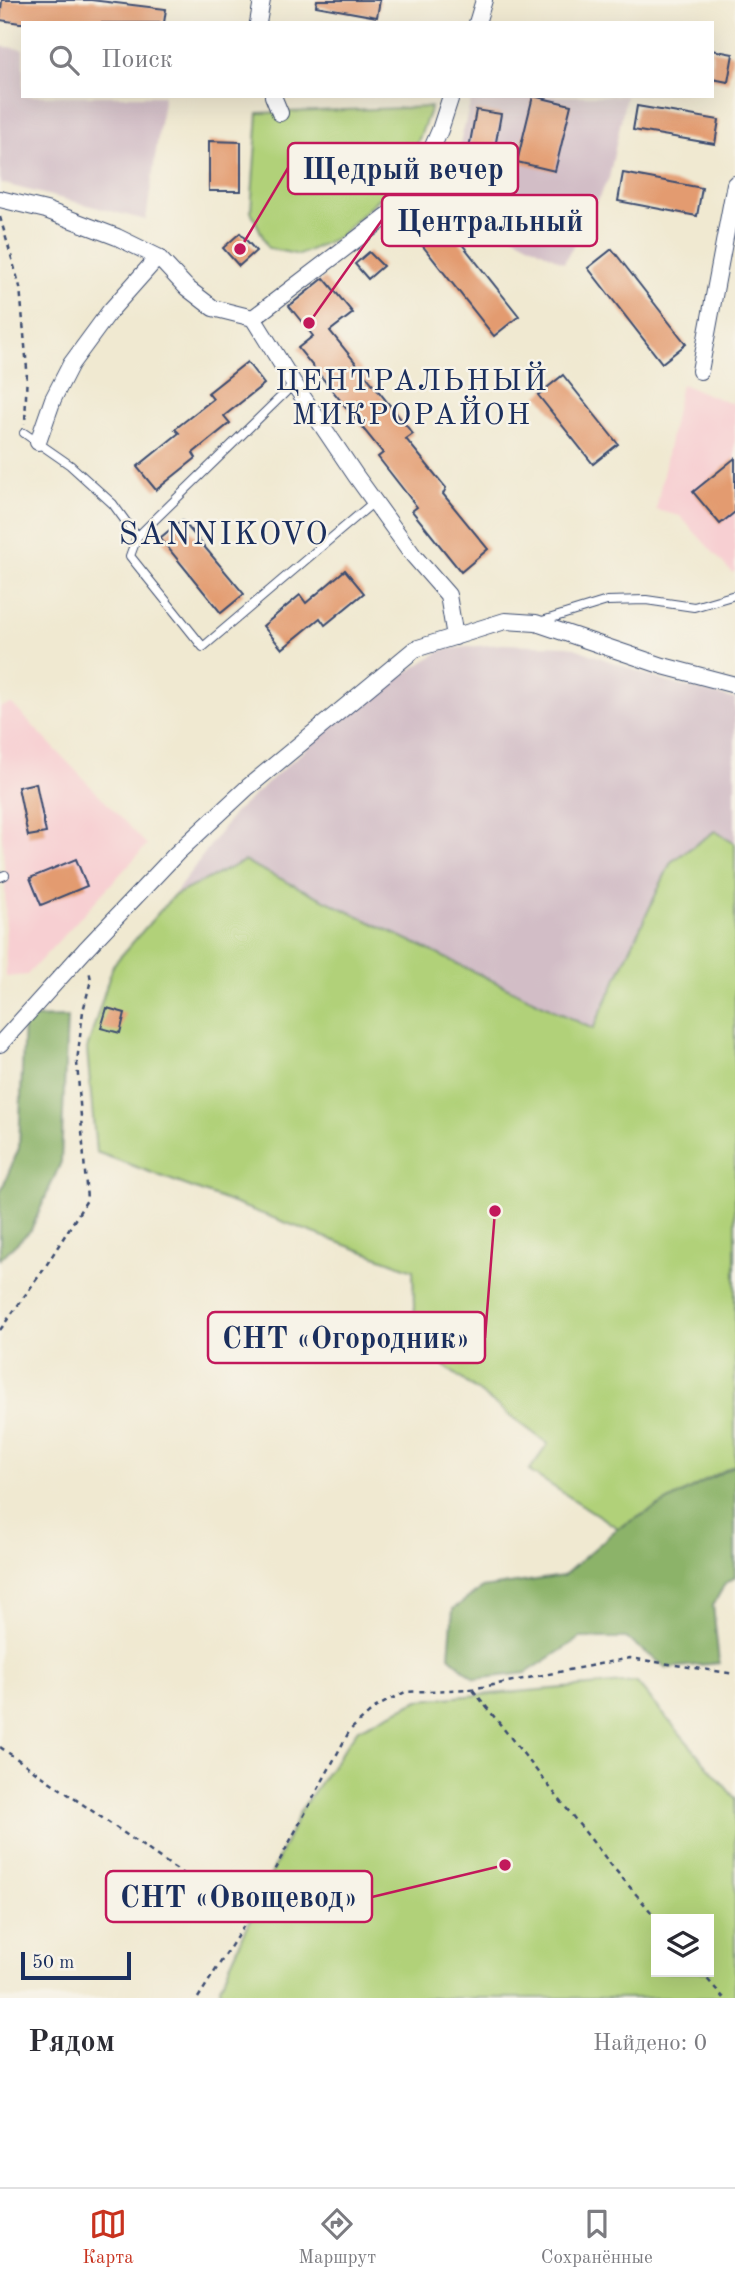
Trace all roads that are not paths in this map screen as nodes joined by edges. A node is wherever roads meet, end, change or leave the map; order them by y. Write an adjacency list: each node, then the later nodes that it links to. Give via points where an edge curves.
1 (262, 0): 3 (street)
2 (484, 0): 4 (street)
3 (258, 21)
4 (478, 21)
5 (274, 98): 7 (street)
6 (450, 98): 12 (street, via 416,185 391,213)
7 (280, 113)
8 (735, 184): 10 (street)
9 (0, 199): 11 (street, via 46,210)
10 (729, 250): 13 (street)
11 (158, 257): 12 (street, via 213,308); 16 (street, via 71,364)
12 (253, 318): 14 (street)
13 (700, 371)
14 (294, 384): 17 (street); 18 (lane)
15 (24, 433): 16 (lane)
16 (38, 442): 18 (lane, via 113,504)
17 (375, 501): 18 (lane, via 203,647 130,556); 21 (street, via 449,596)
18 (137, 537)
19 (735, 594): 20 (lane, via 694,607 646,600 607,601)
20 (536, 623): 21 (street, via 505,621); 22 (street)
21 (455, 637): 23 (street, via 415,649 248,787 177,853)
22 (735, 685)
23 (0, 1044)

